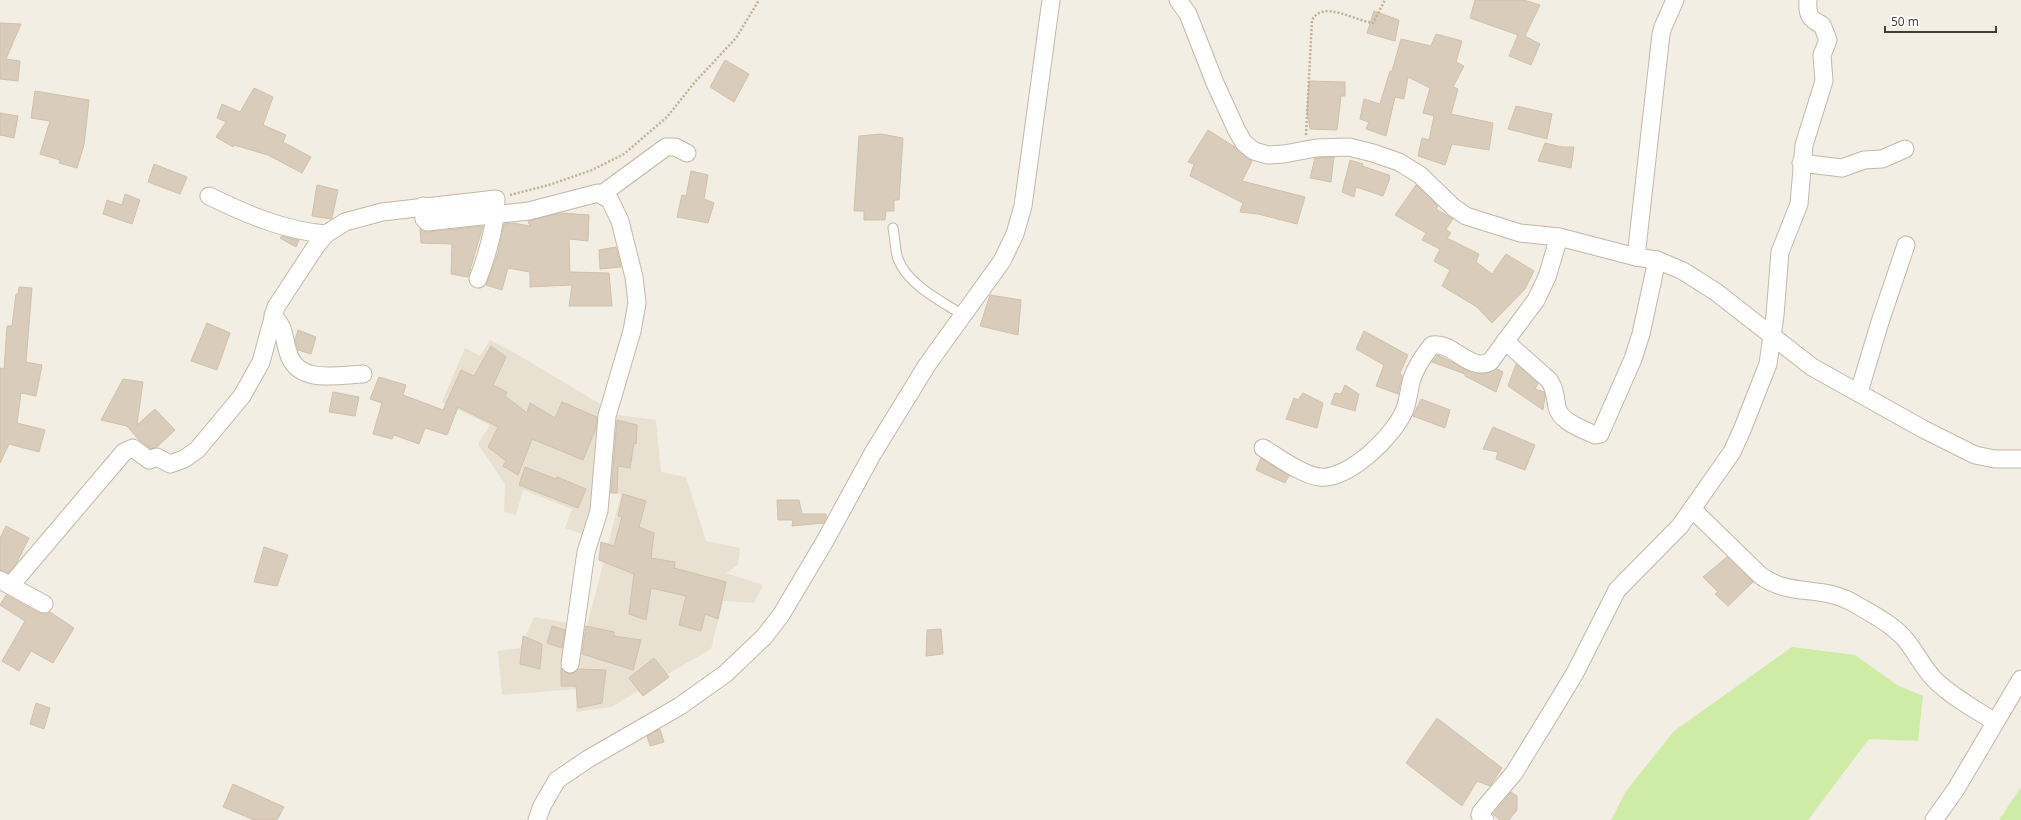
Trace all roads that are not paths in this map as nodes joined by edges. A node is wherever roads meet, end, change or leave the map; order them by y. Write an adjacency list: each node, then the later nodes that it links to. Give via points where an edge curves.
1 (1051, 0): 18 (street, via 1023,206 1015,234 1002,261)
2 (1178, 0): 13 (street, via 1188,14 1215,83 1244,143 1254,151 1268,155 1348,147 1373,153 1399,162 1420,175 1466,216 1520,233)
3 (1675, 0): 15 (street, via 1661,34)
4 (1808, 0): 7 (street, via 1809,15 1813,21 1822,25 1828,40 1822,55 1824,81 1807,130)
5 (1905, 149): 7 (street, via 1882,159 1864,160 1842,168)
6 (687, 153): 8 (street, via 675,147 666,148)
7 (1801, 163): 20 (street, via 1799,204 1779,257)
8 (602, 194): 10 (street, via 593,193 542,208); 29 (street, via 610,200 620,221 634,277 637,303 632,331 607,416 599,511 586,552)
9 (209, 196): 12 (street, via 245,213 277,224 307,233)
10 (496, 206): 12 (street, via 427,222 424,212 395,210 345,222); 17 (street, via 490,245)
11 (893, 228): 18 (lane, via 898,260 908,274 917,284)
12 (326, 234): 19 (street, via 276,307)
13 (1559, 237): 15 (street); 21 (street, via 1541,290)
14 (1906, 245): 23 (street)
15 (1636, 257): 16 (street)
16 (1656, 260): 20 (street, via 1683,271 1716,292); 21 (street, via 1641,334 1633,359 1600,434 1595,435 1563,418 1557,409 1553,386 1549,380)
17 (478, 279)
18 (963, 315): 32 (street, via 915,385 873,453 781,616 764,637 725,674 680,706 588,759 558,780 542,806)
19 (277, 320): 22 (street, via 288,354 299,370 319,376); 27 (street, via 260,362 242,396 197,450 184,459 170,464 157,457 149,460 133,448 124,452)
20 (1772, 336): 23 (street, via 1812,367); 26 (street, via 1768,364 1732,452)
21 (1506, 341): 24 (street, via 1488,363 1473,362 1443,346 1432,345 1412,379 1408,400 1397,425 1384,440 1346,471 1337,475 1313,476)
22 (363, 374)
23 (1859, 392): 25 (street, via 1975,455 1995,459)
24 (1263, 448)
25 (2021, 459)
26 (1692, 509): 31 (street, via 1770,582 1788,589 1836,595 1856,604 1898,631 1935,680); 33 (street, via 1665,543 1617,590 1552,711 1514,773 1481,812 1480,815)
27 (6, 582): 28 (street)
28 (44, 604)
29 (570, 664)
30 (2021, 679): 31 (street)
31 (1995, 722): 34 (street, via 1956,789)
32 (537, 820)
33 (1485, 820)
34 (1934, 820)

